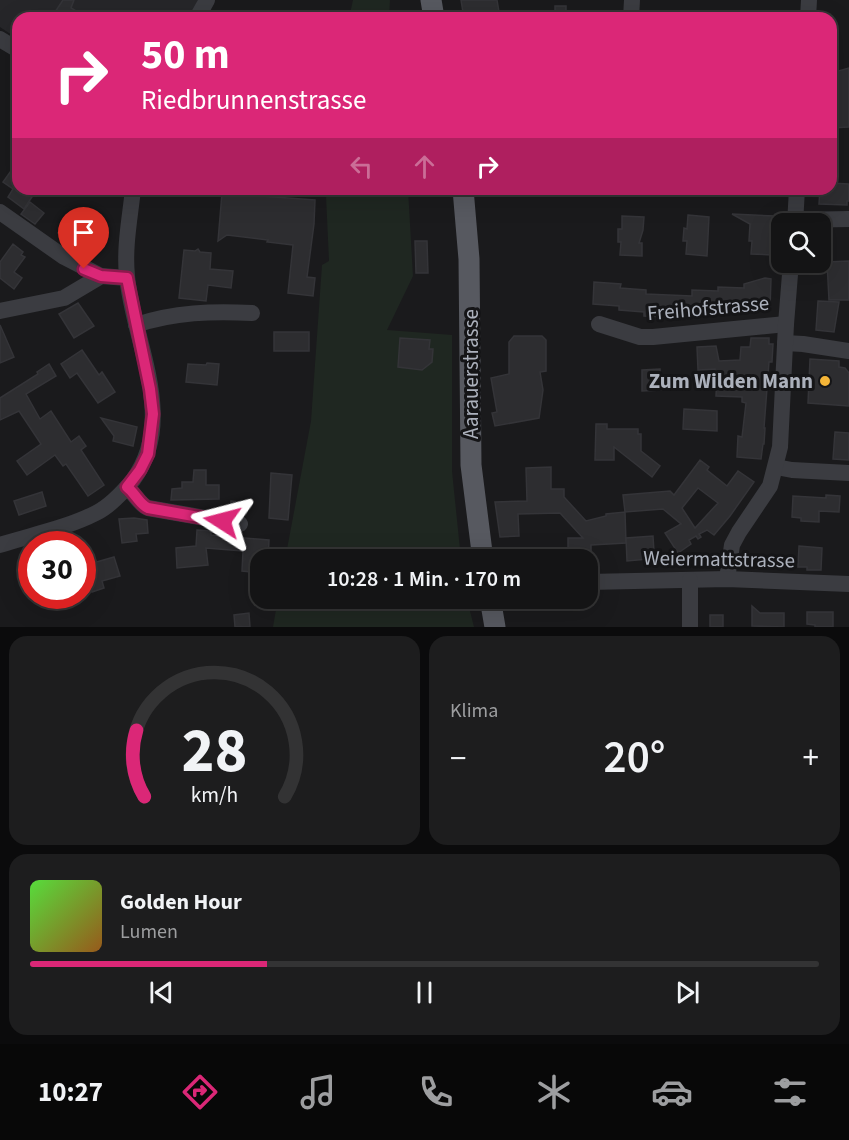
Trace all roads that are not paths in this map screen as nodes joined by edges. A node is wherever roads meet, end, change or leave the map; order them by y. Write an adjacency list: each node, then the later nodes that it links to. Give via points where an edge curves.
1 (132, 195): 10 (street)
2 (464, 195): 23 (main road, Aarauerstrasse, via 469,260 471,465)
3 (797, 195): 5 (street)
4 (0, 212): 9 (street, via 64,257)
5 (796, 213)
6 (849, 219): 7 (street)
7 (831, 220)
8 (790, 273): 14 (street)
9 (101, 276): 10 (street); 11 (street, via 64,298)
10 (127, 278): 15 (street)
11 (0, 311)
12 (252, 313): 15 (street, via 173,315)
13 (599, 324): 14 (street, Freihofstrasse, via 640,337 653,337)
14 (786, 324): 16 (street)
15 (136, 325): 20 (street, via 153,414 148,454)
16 (785, 343): 17 (street); 18 (street)
17 (849, 351)
18 (776, 467): 19 (street); 24 (street, via 770,486 732,545)
19 (849, 472)
20 (127, 487): 21 (street, via 143,506 155,510); 22 (street, via 96,513)
21 (240, 524)
22 (0, 545)
23 (482, 549)
24 (727, 579): 25 (street, Weiermattstrasse); 27 (street, Weiermattstrasse)
25 (690, 580): 26 (street, Weiermattstrasse); 30 (street)
26 (598, 582)
27 (849, 584)
28 (492, 609): 29 (main road)
29 (495, 627)
30 (690, 627)

